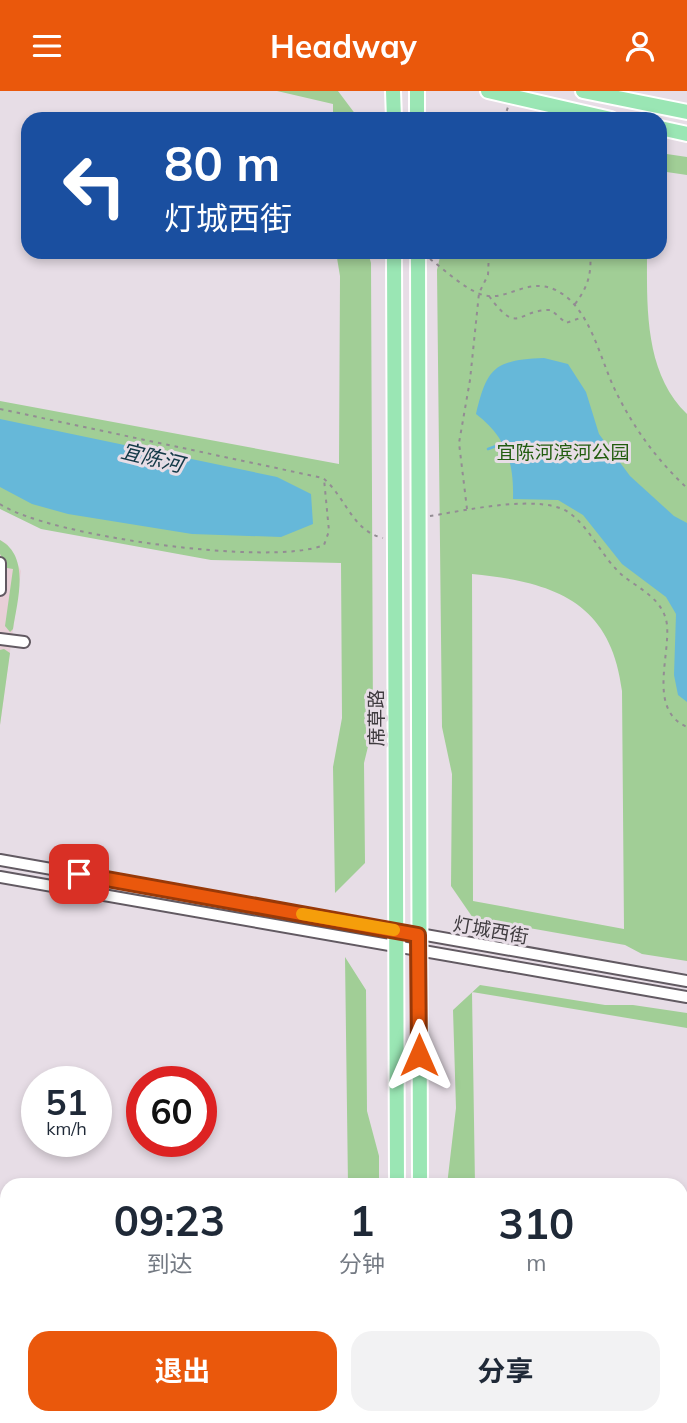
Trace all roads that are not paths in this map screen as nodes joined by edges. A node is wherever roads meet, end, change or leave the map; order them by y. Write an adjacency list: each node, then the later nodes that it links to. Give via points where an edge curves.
1 (393, 91): 5 (main road)
2 (417, 91): 6 (main road)
3 (488, 91): 7 (main road)
4 (583, 91): 8 (main road)
5 (394, 112)
6 (417, 112)
7 (580, 112)
8 (687, 112)
9 (667, 130): 10 (main road)
10 (687, 134)
11 (394, 259): 19 (main road, 席草路)
12 (419, 259): 20 (main road)
13 (0, 563): 14 (street)
14 (0, 590)
15 (0, 639): 16 (street)
16 (24, 642)
17 (0, 860): 19 (street, 灯城西街)
18 (0, 877): 21 (street, 灯城西街)
19 (395, 930): 20 (street, 灯城西街); 21 (main road, 席草路)
20 (418, 935): 22 (main road); 23 (street, 灯城西街)
21 (396, 947): 22 (street, 灯城西街); 25 (main road, 席草路)
22 (419, 951): 24 (street, 灯城西街); 26 (main road)
23 (687, 981)
24 (687, 997)
25 (397, 1178)
26 (420, 1178)

